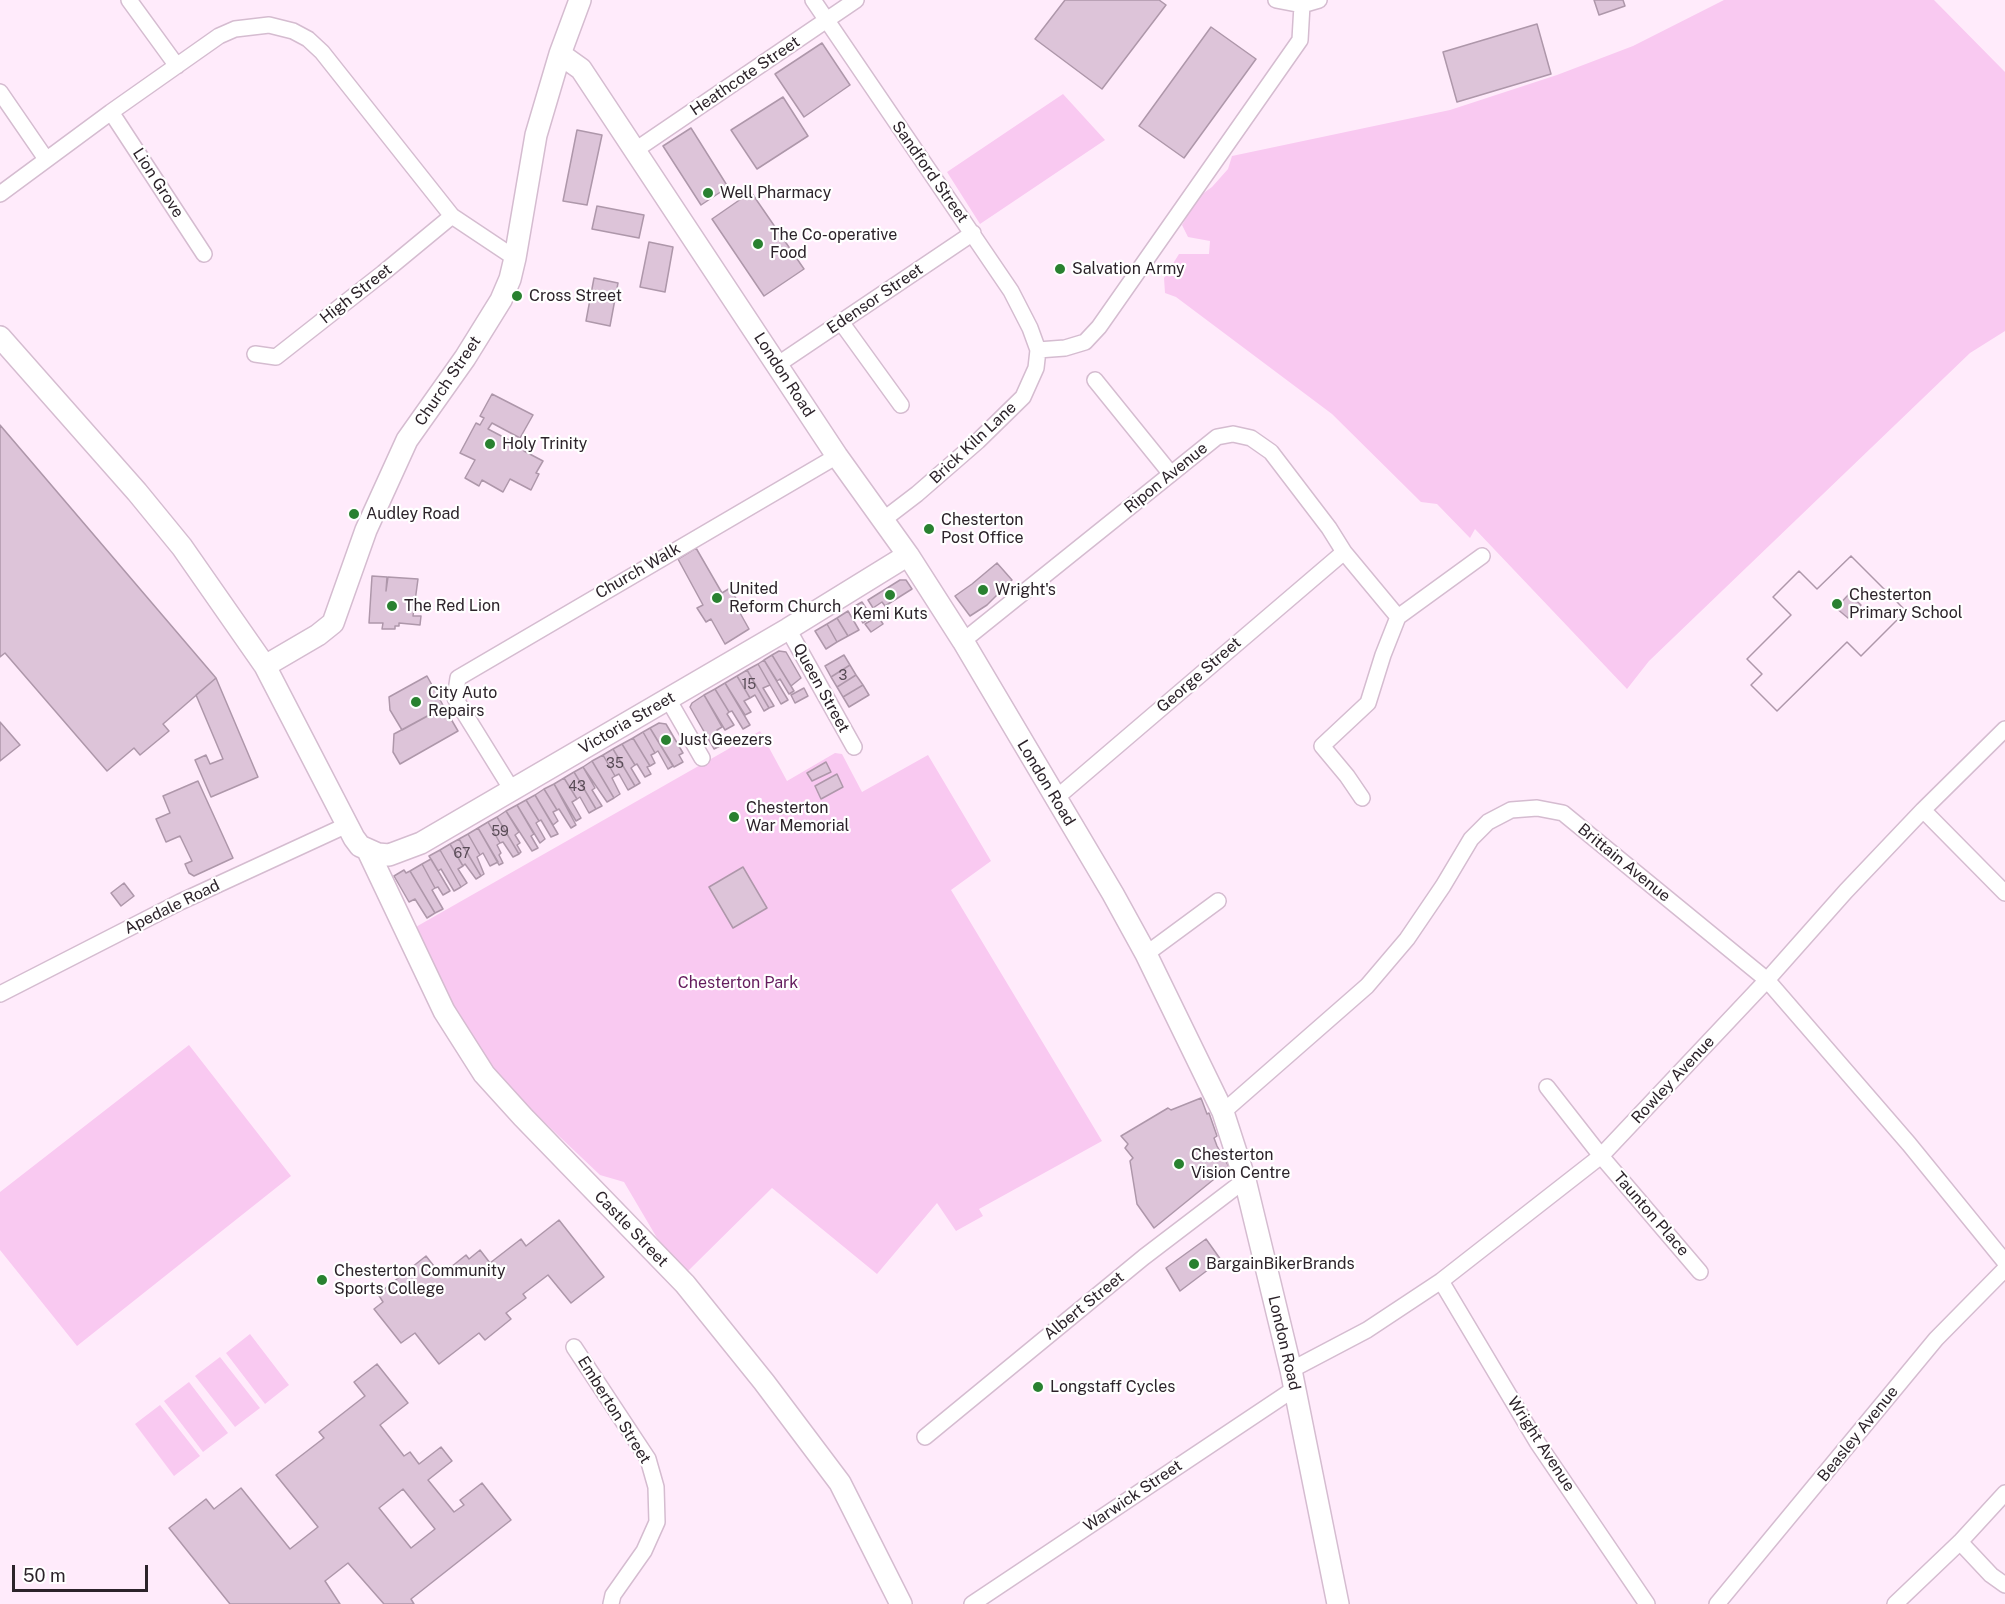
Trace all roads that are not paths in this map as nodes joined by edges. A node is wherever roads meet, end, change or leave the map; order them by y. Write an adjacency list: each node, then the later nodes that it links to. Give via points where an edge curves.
1 (129, 0): 10 (street)
2 (580, 0): 9 (main road, Church Street)
3 (813, 0): 8 (street, Sandford Street)
4 (856, 0): 8 (street, Heathcote Street)
5 (1276, 0): 7 (street)
6 (1319, 0): 7 (street)
7 (1302, 5): 22 (street, via 1300,40 1099,327 1084,342)
8 (826, 20): 13 (street, Heathcote Street); 17 (street, Sandford Street)
9 (560, 54): 13 (main road, London Road, via 581,69); 19 (main road, Church Street, via 536,135)
10 (177, 66): 12 (street); 16 (street, via 234,28 269,25 308,39)
11 (0, 92): 14 (street)
12 (111, 111): 14 (street); 18 (street, Lion Grove)
13 (634, 152): 24 (main road, London Road)
14 (46, 159): 15 (street)
15 (0, 194)
16 (452, 216): 19 (street); 23 (street, High Street, via 276,357)
17 (973, 233): 20 (street, Edensor Street); 22 (street, Sandford Street, via 1011,291)
18 (204, 254)
19 (515, 258): 36 (main road, Church Street, via 501,300 407,440 366,530 333,623)
20 (841, 322): 24 (street, Edensor Street); 26 (street)
21 (0, 337): 36 (main road, via 182,547)
22 (1038, 350): 29 (street, Brick Kiln Lane, via 1036,368 1023,397 978,441)
23 (255, 354)
24 (777, 365): 27 (main road, London Road)
25 (1095, 380): 28 (street)
26 (901, 405)
27 (837, 456): 29 (main road, London Road); 41 (street, Church Walk, via 458,678 455,698)
28 (1171, 474): 30 (street, Ripon Avenue, via 1217,437 1233,434 1251,438 1271,452); 35 (street, Ripon Avenue)
29 (884, 520): 31 (main road, London Road)
30 (1344, 552): 33 (street, Ripon Avenue); 43 (street, George Street)
31 (908, 555): 34 (main road, Victoria Street); 35 (main road, London Road)
32 (1482, 556): 33 (street)
33 (1398, 617): 42 (street, via 1368,703 1322,746)
34 (788, 628): 37 (main road, Victoria Street); 39 (street, Queen Street)
35 (963, 641): 43 (main road, London Road)
36 (265, 666): 45 (main road)
37 (668, 699): 40 (street); 41 (main road, Victoria Street)
38 (2005, 729): 44 (street, Rowley Avenue)
39 (854, 747)
40 (702, 758)
41 (512, 790): 46 (main road, Victoria Street, via 402,852 389,855)
42 (1362, 798)
43 (1055, 799): 49 (main road, London Road)
44 (1923, 810): 47 (street); 51 (street, Rowley Avenue)
45 (347, 825): 46 (main road); 52 (street, Apedale Road, via 180,902)
46 (368, 851): 68 (main road, Castle Street, via 444,1011 484,1074 685,1284 764,1382 840,1483)
47 (2005, 893)
48 (1218, 901): 49 (street)
49 (1146, 954): 54 (main road, London Road)
50 (0, 976): 52 (street)
51 (1767, 980): 54 (street, Brittain Avenue, via 1563,813 1537,808 1510,810 1488,822 1471,839 1407,939 1368,986); 55 (street, Rowley Avenue); 57 (street, Brittain Avenue)
52 (5, 992)
53 (1547, 1088): 55 (street, Taunton Place)
54 (1223, 1112): 56 (main road, London Road)
55 (1601, 1156): 59 (street, Taunton Place); 60 (street, Rowley Avenue)
56 (1245, 1180): 62 (main road, London Road); 63 (street, Albert Street, via 1144,1257)
57 (2005, 1262)
58 (2005, 1269): 72 (street, Beasley Avenue, via 1936,1339)
59 (1700, 1272)
60 (1441, 1281): 62 (street, Rowley Avenue); 71 (street, Wright Avenue, via 1537,1442)
61 (574, 1347): 67 (street, Emberton Street, via 648,1460 656,1487 657,1522)
62 (1292, 1379): 69 (street, Warwick Street); 70 (main road, London Road)
63 (925, 1437)
64 (2005, 1493): 65 (street)
65 (1960, 1542): 66 (street); 73 (street)
66 (2005, 1585)
67 (611, 1604)
68 (901, 1604)
69 (972, 1604)
70 (1338, 1604)
71 (1647, 1604)
72 (1717, 1604)
73 (1895, 1604)

